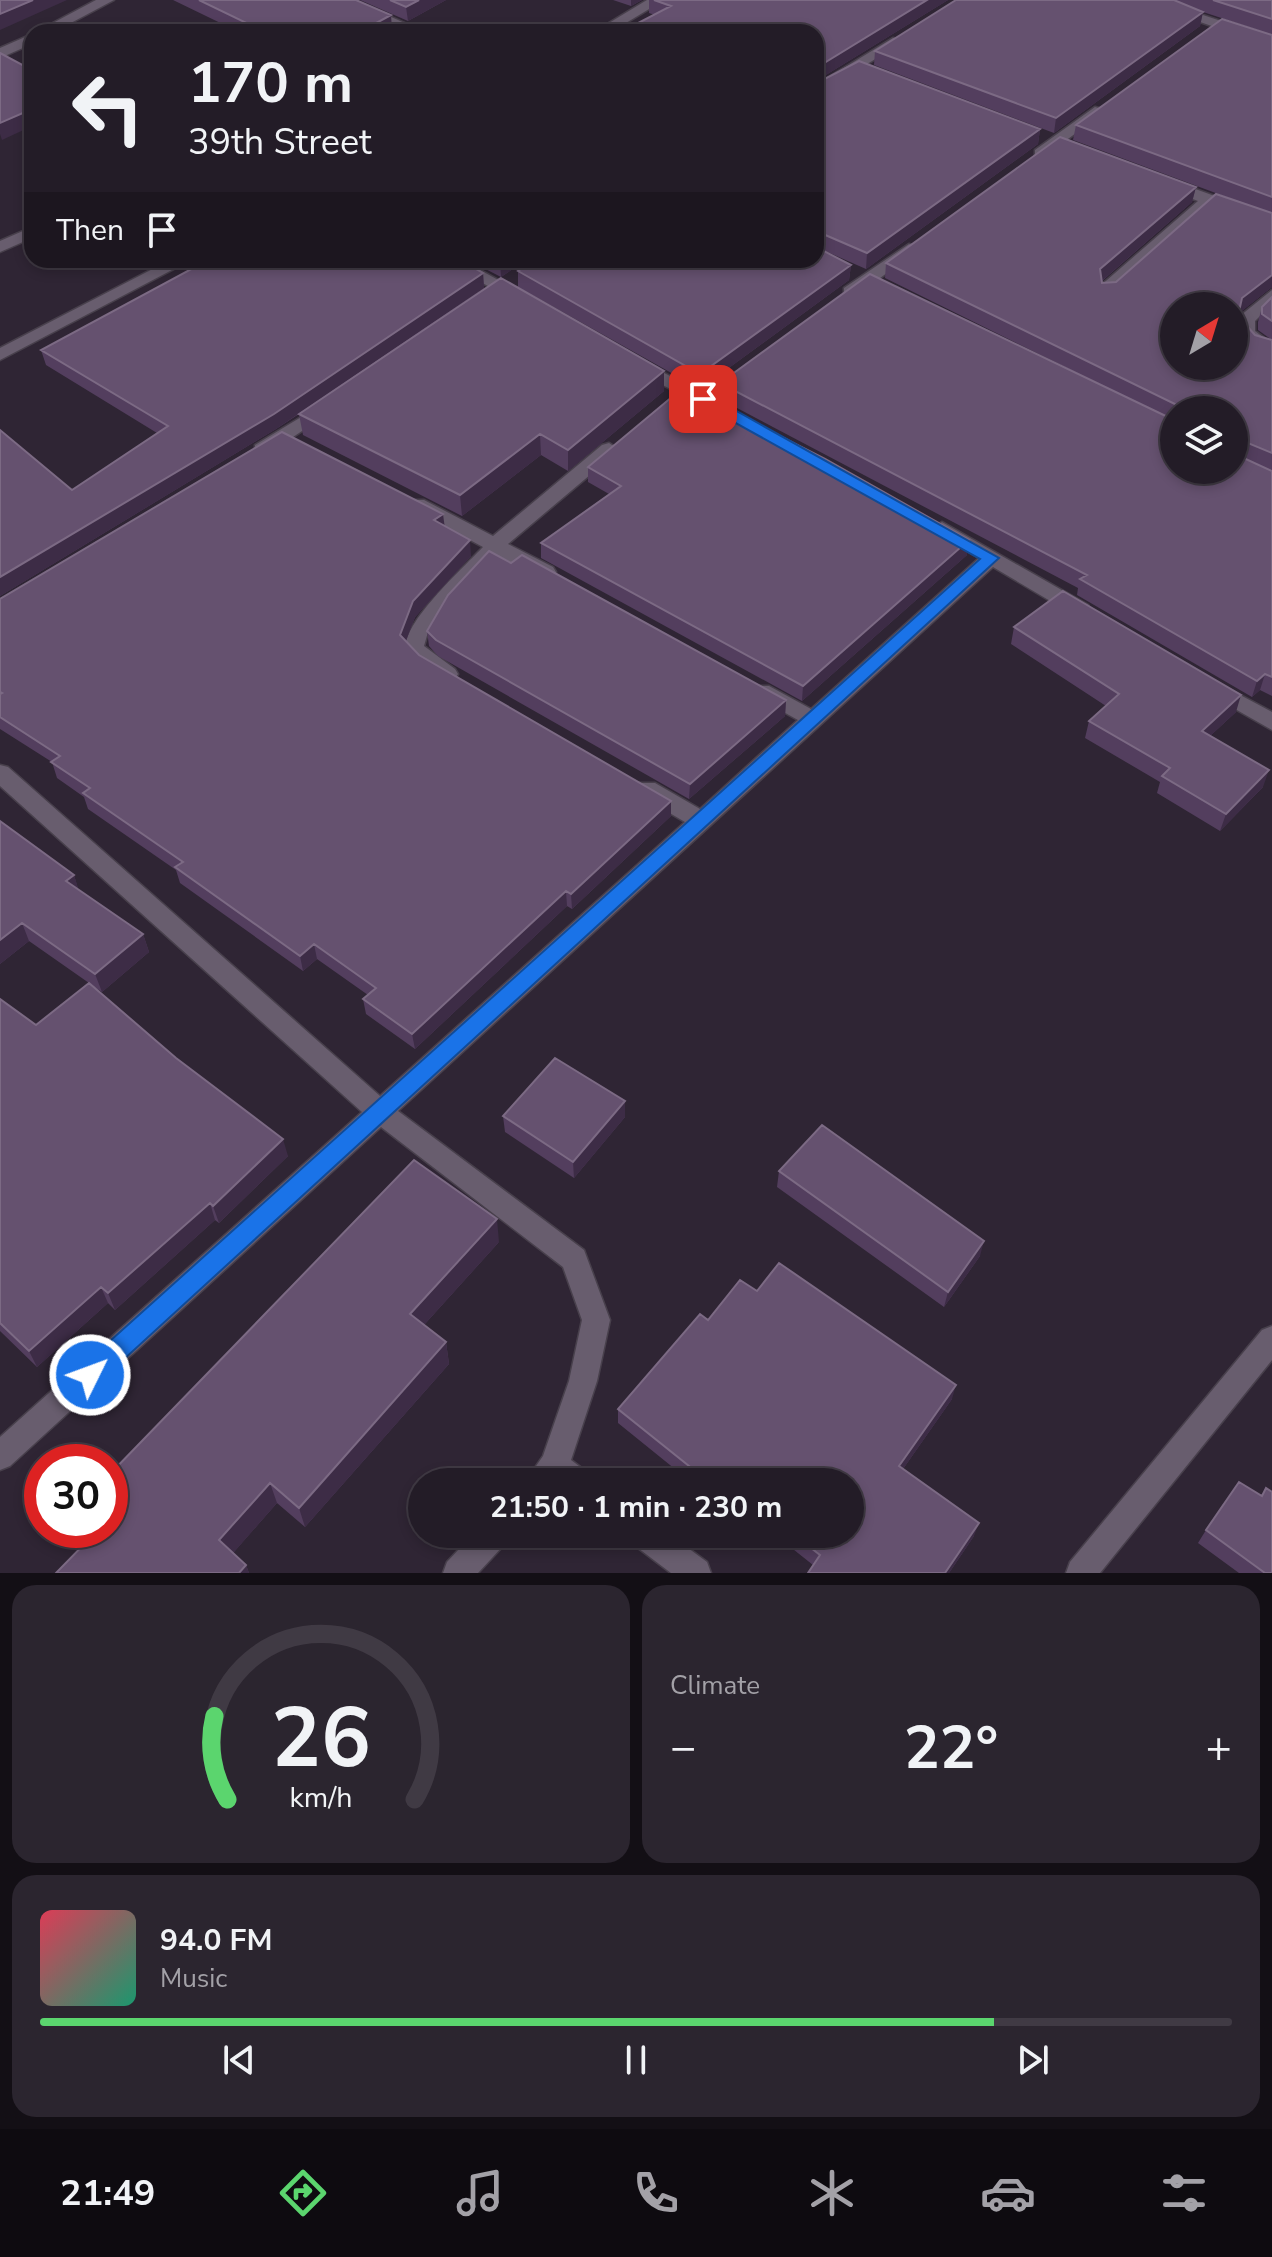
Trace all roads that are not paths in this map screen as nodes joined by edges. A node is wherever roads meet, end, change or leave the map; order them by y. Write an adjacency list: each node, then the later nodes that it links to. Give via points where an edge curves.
1 (107, 0): 5 (street)
2 (341, 0): 6 (street)
3 (657, 0): 7 (street)
4 (1144, 0): 10 (street, via 1211,29)
5 (59, 24)
6 (399, 24)
7 (615, 24)
8 (910, 33): 12 (street, via 863,69)
9 (24, 41): 11 (street)
10 (1272, 43)
11 (3, 49)
12 (824, 87)
13 (1118, 97): 14 (street)
14 (1031, 160)
15 (1153, 179): 16 (street)
16 (1209, 200): 17 (street); 25 (street)
17 (1272, 223)
18 (24, 236): 20 (street)
19 (918, 242): 27 (street)
20 (0, 247)
21 (168, 268): 30 (street)
22 (461, 268): 24 (street)
23 (522, 273): 24 (street)
24 (494, 290): 28 (street)
25 (1105, 291)
26 (1272, 295): 29 (street, via 1246,320 1246,332)
27 (830, 306)
28 (542, 310)
29 (1272, 350)
30 (0, 355)
31 (625, 358): 33 (street, via 675,395 710,394)
32 (348, 392): 35 (street, via 291,440)
33 (730, 413)
34 (623, 438): 38 (street)
35 (245, 459)
36 (397, 494): 38 (street)
37 (919, 516): 39 (street)
38 (496, 544): 40 (street); 44 (street, via 415,637 414,649 429,663)
39 (991, 558): 41 (street); 45 (street)
40 (564, 582)
41 (1098, 620)
42 (1192, 675): 46 (street)
43 (742, 680): 45 (street)
44 (470, 687)
45 (811, 718): 49 (street)
46 (1272, 722)
47 (0, 773): 50 (street)
48 (633, 781): 49 (street)
49 (701, 820): 50 (street)
50 (381, 1113): 52 (street); 53 (street, via 574,1259 596,1320)
51 (1272, 1339): 58 (street)
52 (0, 1456)
53 (559, 1468)
54 (480, 1548): 56 (street)
55 (663, 1548): 57 (street)
56 (458, 1573)
57 (696, 1573)
58 (1081, 1573)

